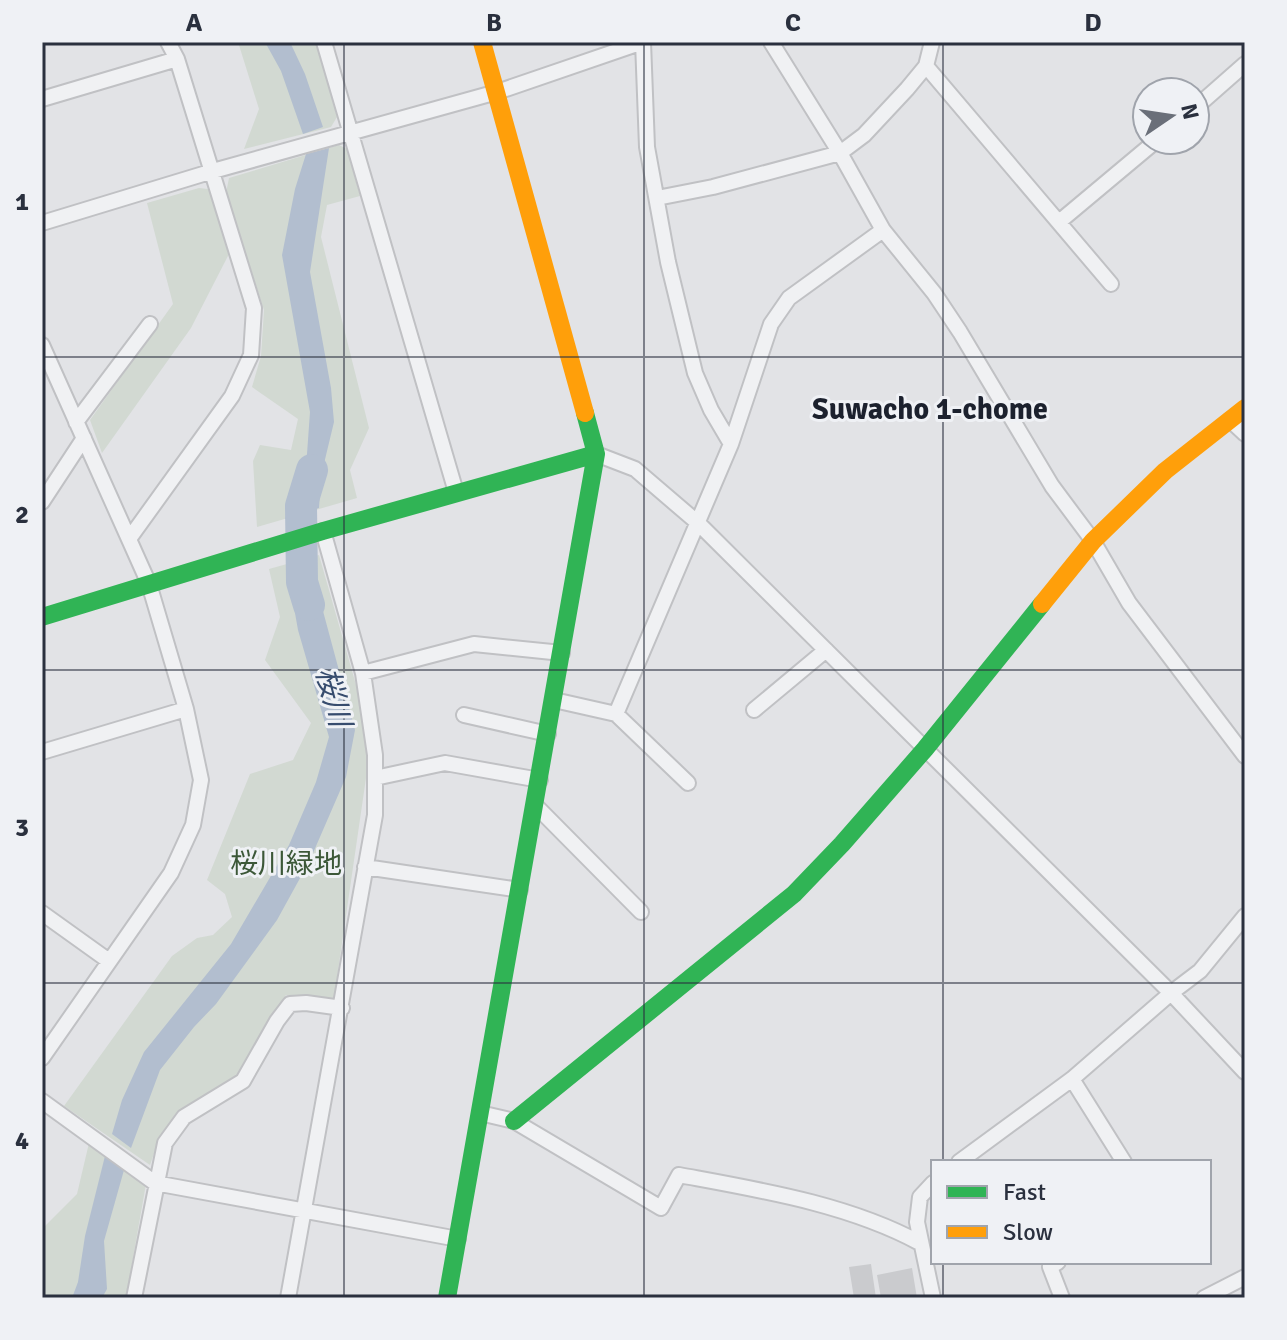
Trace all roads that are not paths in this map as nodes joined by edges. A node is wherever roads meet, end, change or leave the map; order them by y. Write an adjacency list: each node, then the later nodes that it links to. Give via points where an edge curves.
1 (168, 42): 7 (street)
2 (324, 42): 12 (street)
3 (482, 42): 9 (street)
4 (643, 42): 9 (street); 16 (street, via 647,147)
5 (771, 42): 13 (street)
6 (928, 50): 13 (street, via 864,135); 17 (street)
7 (177, 59): 11 (street); 15 (street)
8 (1245, 64): 10 (street)
9 (497, 92): 12 (street); 29 (street)
10 (1211, 94)
11 (42, 99)
12 (349, 132): 15 (street); 30 (street)
13 (840, 153): 16 (street); 19 (street)
14 (1138, 156): 17 (street)
15 (213, 171): 18 (street); 34 (street, via 254,308 251,355 232,396)
16 (657, 198): 28 (street, via 695,373)
17 (1059, 222): 20 (street)
18 (42, 223)
19 (883, 230): 28 (street, via 789,298 771,324); 35 (street, via 934,293 1052,486)
20 (1111, 284)
21 (150, 324): 25 (street)
22 (42, 345): 25 (street)
23 (1245, 408): 24 (street)
24 (1230, 420): 26 (street); 35 (street, via 1165,471)
25 (76, 422): 27 (street)
26 (1245, 434)
27 (84, 438): 31 (street); 34 (street)
28 (731, 444): 32 (street)
29 (596, 454): 30 (street); 32 (street, via 635,469); 39 (street)
30 (456, 492): 33 (street)
31 (42, 502)
32 (698, 523): 38 (street); 44 (street)
33 (321, 531): 36 (street); 40 (street)
34 (129, 539): 36 (street)
35 (1093, 541): 47 (street); 49 (street, via 1129,603)
36 (149, 584): 37 (street); 42 (street)
37 (42, 617)
38 (826, 650): 43 (street); 47 (street)
39 (562, 653): 40 (street, via 474,644); 41 (street)
40 (363, 673): 50 (street)
41 (554, 700): 44 (street); 46 (street)
42 (186, 709): 48 (street); 59 (street, via 201,780 193,825 171,873)
43 (754, 710)
44 (616, 714): 52 (street)
45 (464, 715): 46 (street)
46 (548, 734): 51 (street)
47 (925, 749): 60 (street); 67 (street, via 794,894)
48 (42, 752)
49 (1245, 756)
50 (375, 778): 51 (street, via 445,763); 54 (street, via 375,815)
51 (540, 780): 53 (street)
52 (688, 783)
53 (535, 805): 55 (street); 56 (street)
54 (365, 867): 55 (street); 61 (street)
55 (520, 890): 66 (street)
56 (641, 912)
57 (42, 913): 59 (street)
58 (1245, 916): 60 (street, via 1200,971)
59 (109, 961): 62 (street)
60 (1171, 993): 63 (street); 64 (street)
61 (342, 1008): 70 (street, via 290,1004 243,1081 184,1117 165,1143); 72 (street)
62 (42, 1058)
63 (1245, 1072)
64 (1072, 1079): 68 (street); 69 (street)
65 (42, 1101): 70 (street)
66 (480, 1113): 67 (street); 73 (street)
67 (514, 1121): 74 (street, via 661,1208 679,1175 827,1208 891,1227)
68 (962, 1160)
69 (1123, 1160)
70 (155, 1183): 72 (street); 78 (street)
71 (931, 1185): 74 (street, via 920,1197)
72 (303, 1211): 73 (street); 79 (street)
73 (458, 1239): 80 (street)
74 (920, 1243): 81 (street)
75 (1055, 1264): 82 (street, via 1050,1267)
76 (1245, 1277): 77 (street)
77 (1209, 1297)
78 (134, 1298)
79 (288, 1298)
80 (447, 1298)
81 (933, 1298)
82 (1062, 1298)

